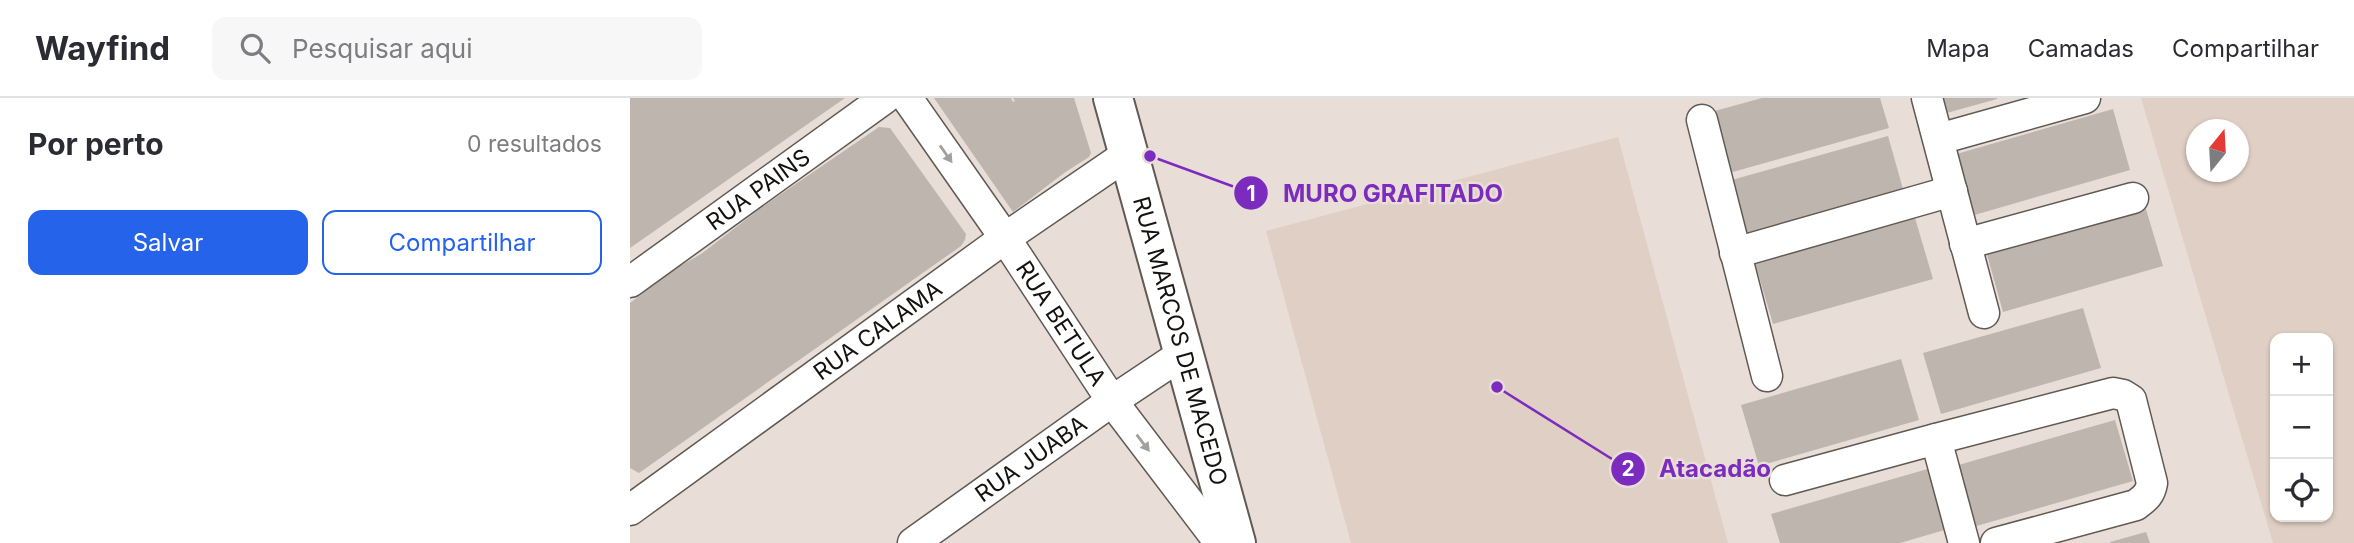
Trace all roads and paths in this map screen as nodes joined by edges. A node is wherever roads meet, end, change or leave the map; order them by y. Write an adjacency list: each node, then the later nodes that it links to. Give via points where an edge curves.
1 (885, 98): 14 (street, RUA PAINS)
2 (907, 98): 11 (street, RUA BETULA, one-way to 11)
3 (1113, 98): 8 (main road, RUA MARCOS DE MACEDO)
4 (1927, 98): 7 (street)
5 (2085, 98): 7 (street)
6 (1702, 120): 13 (street)
7 (1939, 139): 9 (street)
8 (1128, 154): 11 (street, RUA CALAMA); 16 (main road, RUA MARCOS DE MACEDO)
9 (1952, 191): 12 (street); 13 (street)
10 (2133, 198): 12 (street)
11 (1005, 238): 18 (street, RUA BETULA); 21 (street, RUA CALAMA)
12 (1965, 244): 15 (street)
13 (1735, 253): 17 (street)
14 (630, 282)
15 (1984, 313)
16 (1184, 353): 18 (street, RUA JUABA); 24 (main road, RUA MARCOS DE MACEDO)
17 (1767, 376)
18 (1112, 401): 22 (street, RUA JUABA); 23 (street, RUA BETULA, one-way to 23)
19 (1936, 439): 20 (street); 25 (street); 26 (street, via 2113,393 2131,400 2152,483 2147,498 2136,505)
20 (1785, 480)
21 (632, 505)
22 (913, 543)
23 (1220, 543)
24 (1236, 543)
25 (1964, 543)
26 (1996, 543)

